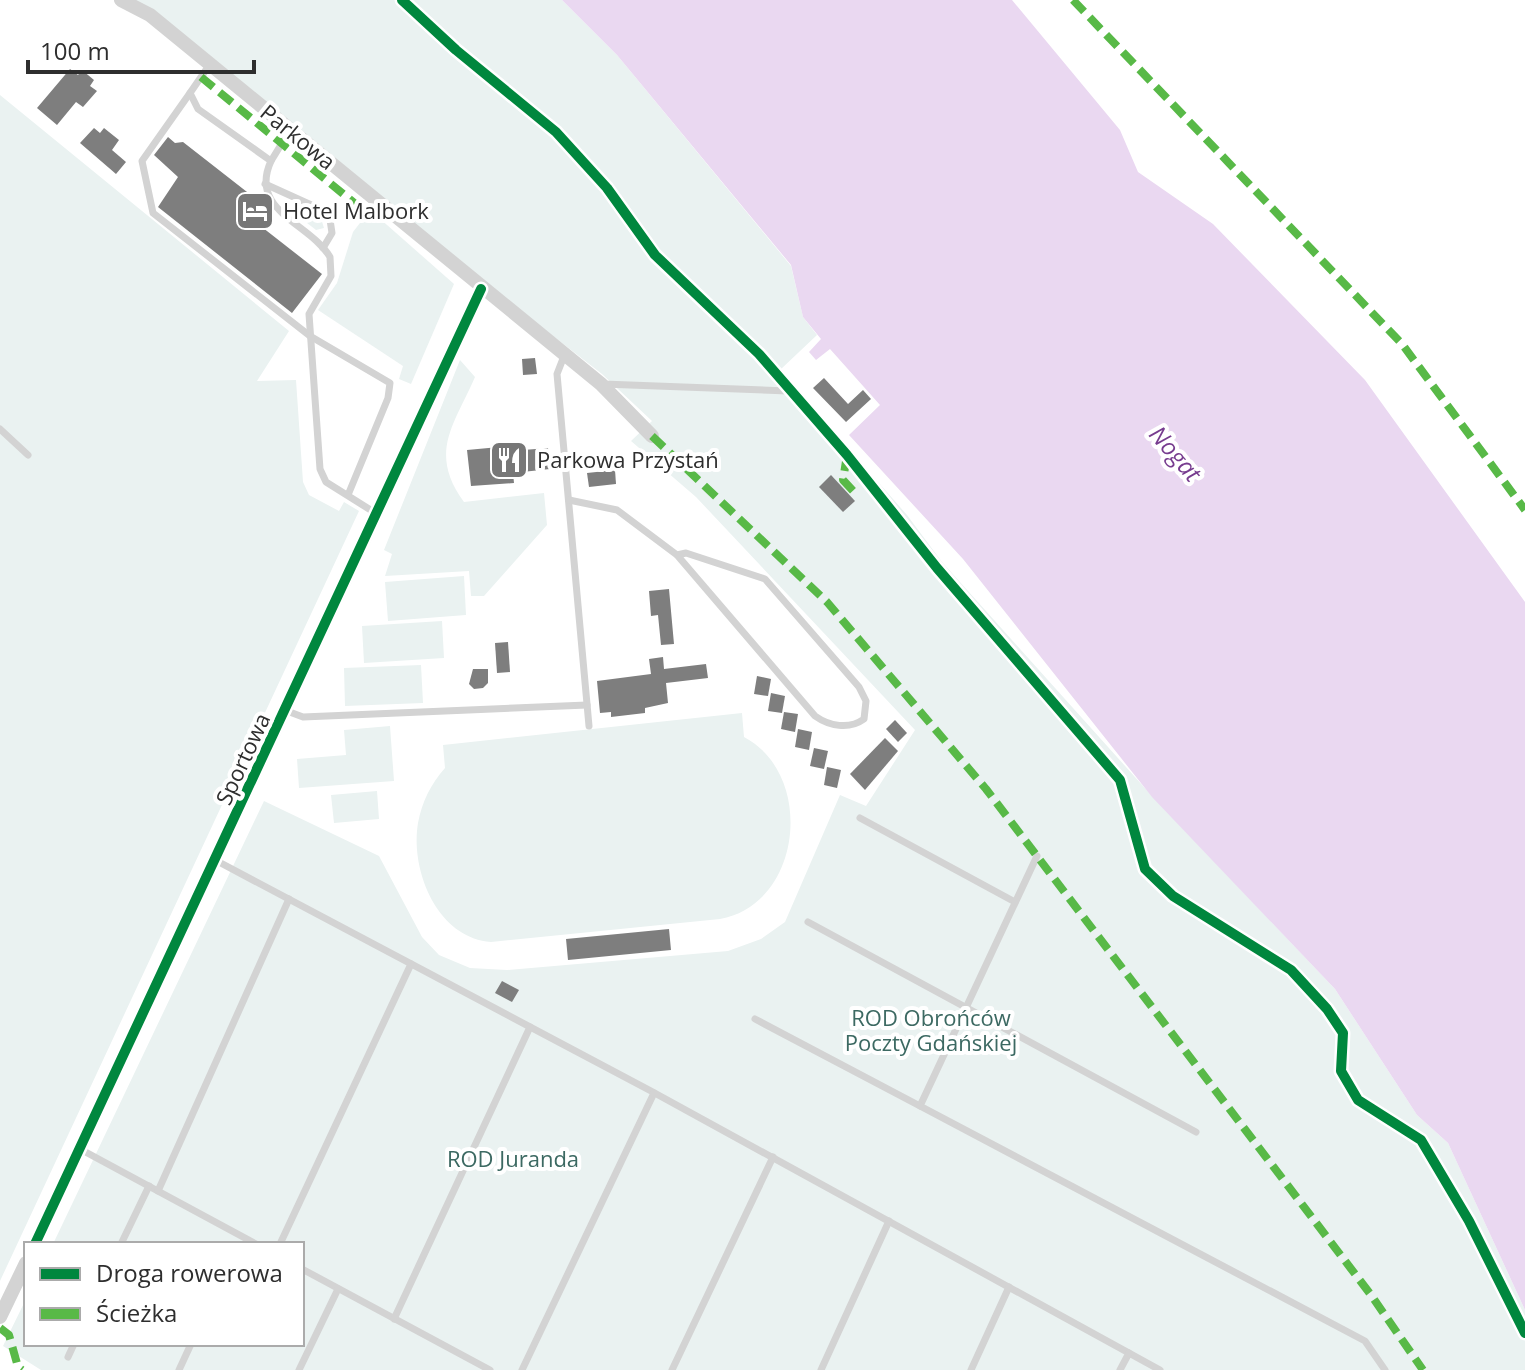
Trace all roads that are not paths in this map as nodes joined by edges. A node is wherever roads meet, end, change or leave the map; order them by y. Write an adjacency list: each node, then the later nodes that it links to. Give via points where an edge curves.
1 (121, 0): 2 (street, Parkowa, via 150,15)
2 (210, 64): 3 (lane); 4 (street, Parkowa)
3 (190, 93): 5 (lane, via 198,109); 9 (lane, via 142,161 150,208)
4 (290, 130): 5 (lane); 8 (street, Parkowa)
5 (271, 161): 6 (lane)
6 (265, 184): 7 (lane, via 270,202); 7 (lane, via 329,213 332,233)
7 (323, 248): 9 (lane, via 330,257 331,276 309,314)
8 (481, 289): 10 (street, Parkowa); 18 (street, Sportowa)
9 (310, 336): 16 (lane, via 320,469 326,482); 16 (lane, via 390,383)
10 (564, 356): 11 (street, Parkowa); 17 (lane, via 557,374)
11 (601, 384): 12 (lane); 14 (street, Parkowa)
12 (788, 391)
13 (0, 429): 15 (lane)
14 (652, 436)
15 (28, 455)
16 (348, 495): 18 (lane)
17 (569, 500): 19 (lane, via 617,510); 20 (lane)
18 (378, 514): 21 (street, Sportowa)
19 (677, 555): 19 (lane, via 815,716 839,726 864,719 866,701 859,687 765,579 686,553)
20 (587, 705): 21 (lane, via 303,717); 22 (lane)
21 (287, 711): 25 (street, Sportowa)
22 (589, 726)
23 (860, 818): 27 (lane)
24 (1037, 856): 27 (lane)
25 (217, 861): 26 (lane); 36 (street, Sportowa)
26 (289, 899): 29 (lane); 39 (lane)
27 (1015, 902): 30 (lane)
28 (808, 922): 30 (lane)
29 (411, 964): 32 (lane); 44 (lane)
30 (967, 1006): 34 (lane); 35 (lane)
31 (755, 1019): 34 (lane)
32 (530, 1027): 33 (lane); 50 (lane)
33 (654, 1093): 37 (lane); 58 (lane)
34 (920, 1106): 64 (lane, via 1365,1341)
35 (1196, 1132)
36 (80, 1149): 38 (lane); 42 (street, Sportowa)
37 (773, 1157): 40 (lane); 59 (lane)
38 (149, 1186): 39 (lane); 43 (lane)
39 (158, 1191): 41 (lane)
40 (889, 1221): 47 (lane); 60 (lane)
41 (241, 1240)
42 (36, 1242)
43 (122, 1242)
44 (281, 1242)
45 (24, 1267): 49 (street)
46 (304, 1270): 48 (lane)
47 (1009, 1287): 53 (lane); 61 (lane)
48 (338, 1289): 50 (lane); 56 (lane)
49 (0, 1317)
50 (394, 1319): 57 (lane)
51 (73, 1346): 54 (lane)
52 (190, 1346): 55 (lane)
53 (1129, 1353): 62 (lane); 63 (lane)
54 (68, 1357)
55 (179, 1370)
56 (299, 1370)
57 (490, 1370)
58 (522, 1370)
59 (672, 1370)
60 (821, 1370)
61 (971, 1370)
62 (1120, 1370)
63 (1160, 1370)
64 (1385, 1370)

